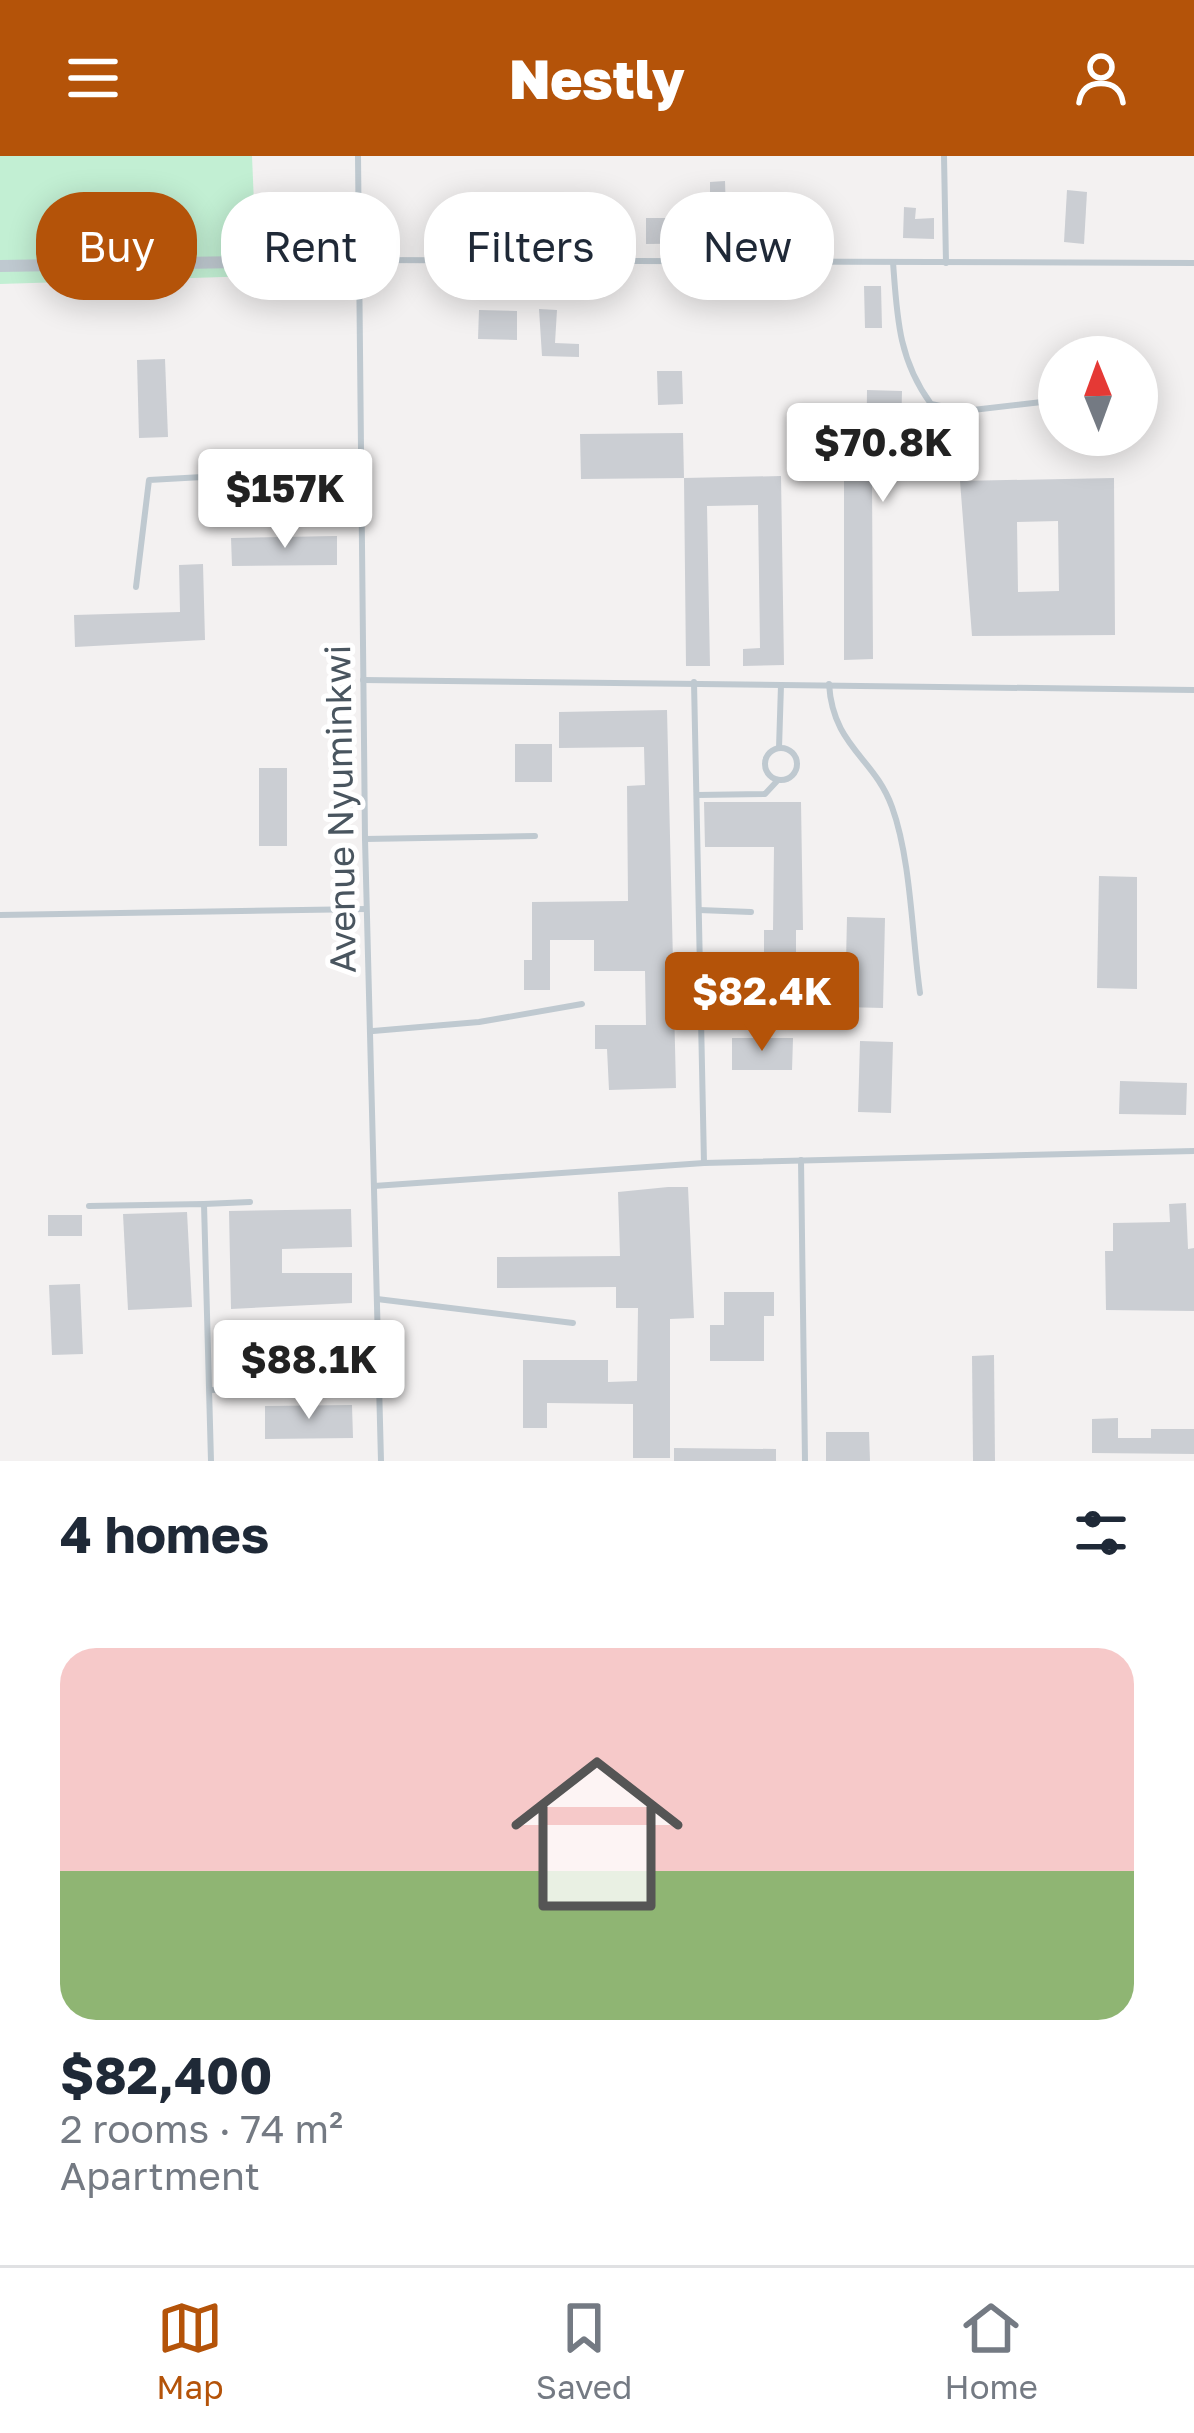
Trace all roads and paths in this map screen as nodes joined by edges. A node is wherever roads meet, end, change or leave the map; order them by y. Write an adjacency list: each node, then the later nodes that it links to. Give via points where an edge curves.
1 (358, 156): 3 (lane, Avenue Nyuminkwi)
2 (944, 156): 7 (lane)
3 (358, 192)
4 (400, 260): 6 (lane)
5 (221, 262): 9 (street)
6 (893, 262): 7 (lane); 11 (lane, via 903,352 931,404 964,411)
7 (946, 262): 8 (lane)
8 (1194, 263)
9 (0, 266)
10 (359, 300): 12 (lane, Avenue Nyuminkwi)
11 (1038, 402)
12 (363, 468): 13 (lane, via 149,480); 14 (lane, Avenue Nyuminkwi)
13 (136, 587)
14 (363, 680): 15 (lane); 23 (lane, Avenue Nyuminkwi)
15 (694, 682): 16 (lane); 21 (lane)
16 (781, 684): 17 (lane); 19 (lane)
17 (829, 685): 18 (lane); 28 (lane, via 842,739 893,809)
18 (1194, 690)
19 (779, 748): 20 (lane, via 765,759); 20 (lane, via 797,764)
20 (778, 779): 21 (lane, via 765,794)
21 (697, 796): 25 (lane)
22 (535, 836): 23 (lane)
23 (365, 839): 24 (lane, Avenue Nyuminkwi)
24 (366, 908): 27 (lane); 30 (lane, Avenue Nyuminkwi)
25 (699, 910): 26 (lane); 33 (lane)
26 (751, 912)
27 (0, 915)
28 (920, 993)
29 (582, 1004): 30 (lane)
30 (373, 1031): 34 (lane, Avenue Nyuminkwi)
31 (1194, 1151): 32 (lane)
32 (801, 1160): 33 (lane); 44 (lane)
33 (704, 1162): 34 (lane)
34 (374, 1186): 38 (lane, Avenue Nyuminkwi)
35 (250, 1202): 36 (lane)
36 (204, 1204): 37 (lane); 41 (lane)
37 (89, 1206)
38 (377, 1299): 39 (lane); 40 (lane, Avenue Nyuminkwi)
39 (573, 1323)
40 (378, 1384): 41 (lane); 43 (lane, Avenue Nyuminkwi)
41 (210, 1390): 42 (lane)
42 (211, 1461)
43 (381, 1461)
44 (805, 1461)

